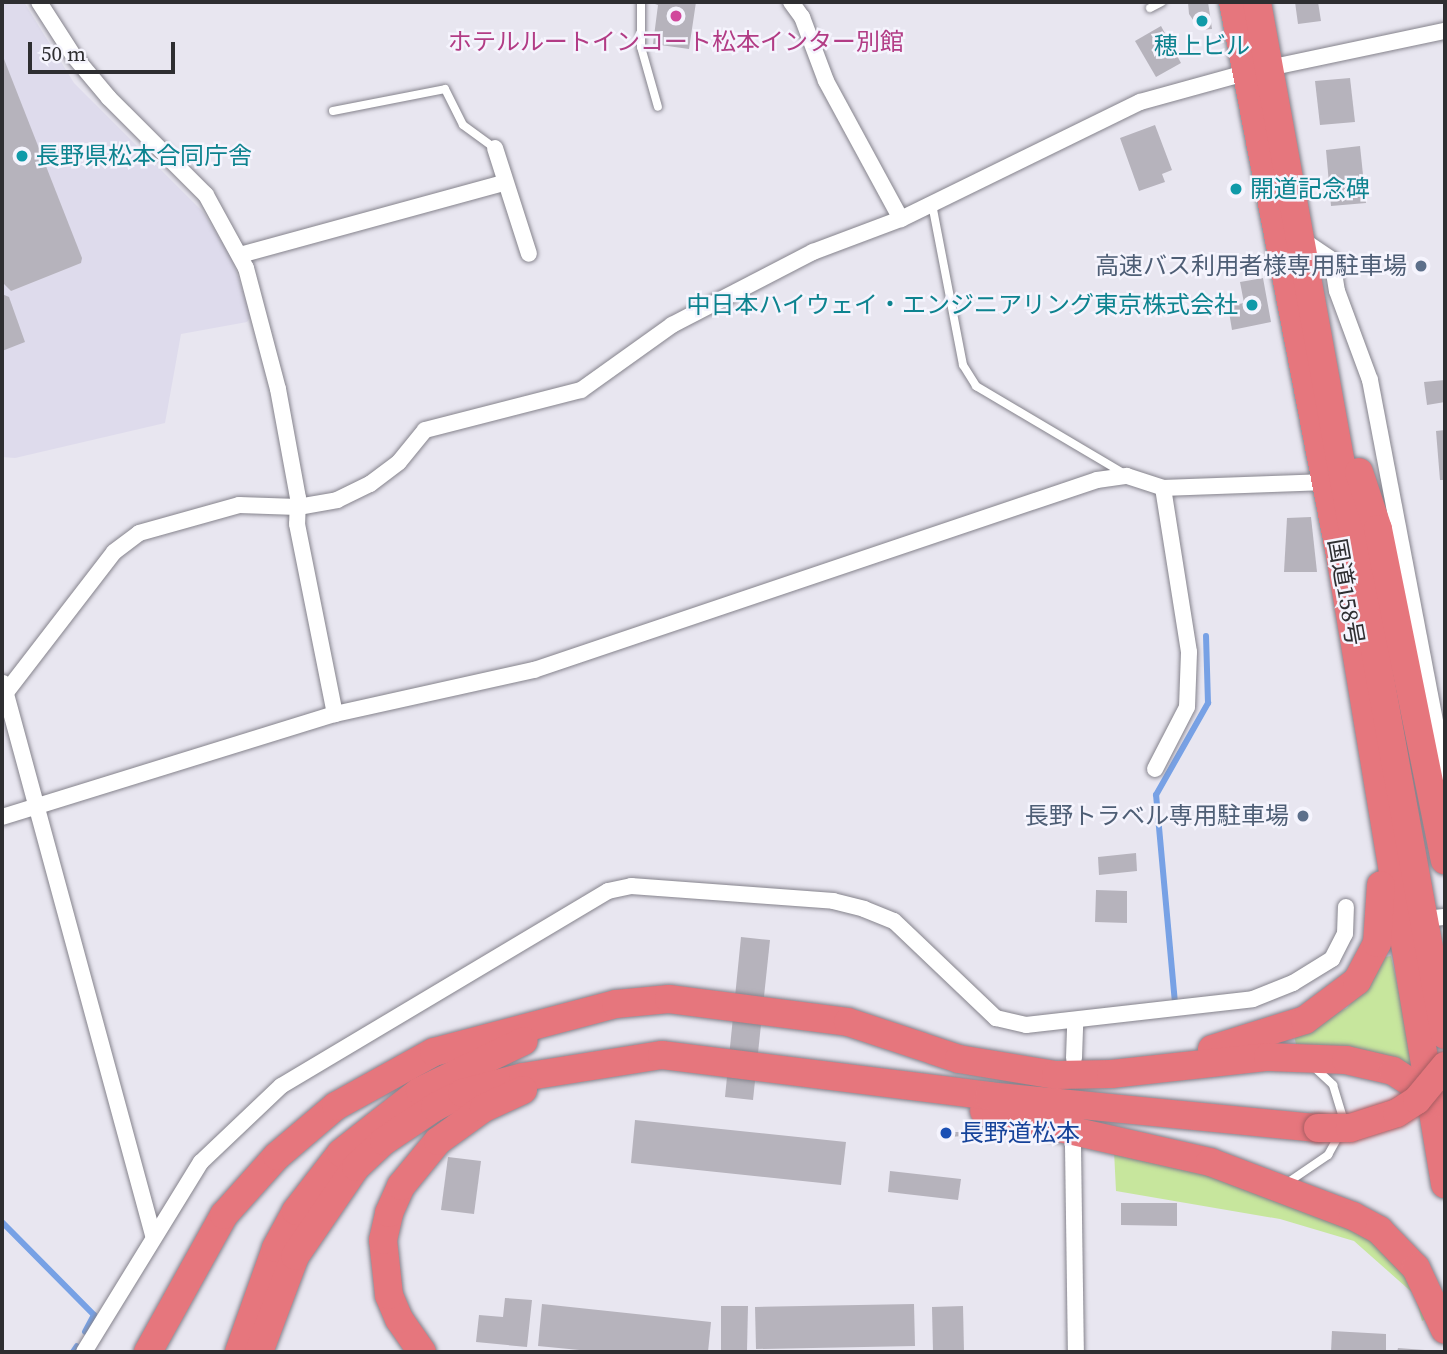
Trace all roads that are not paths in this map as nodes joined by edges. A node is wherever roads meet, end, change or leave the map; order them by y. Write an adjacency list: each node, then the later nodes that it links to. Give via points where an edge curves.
1 (39, 2): 18 (street, via 72,55 109,98 206,195)
2 (641, 2): 10 (lane, via 641,47)
3 (791, 2): 15 (street, via 802,16 826,82)
4 (1162, 2): 7 (lane)
5 (1233, 2): 9 (highway, 国道158号)
6 (1257, 2): 9 (highway, 国道158号)
7 (1150, 8)
8 (1445, 31): 9 (street)
9 (1256, 71): 14 (street, via 1140,102); 16 (highway, 国道158号); 21 (highway, 国道158号)
10 (658, 107)
11 (333, 111): 12 (lane, via 445,89 463,125)
12 (495, 148): 13 (street)
13 (504, 183): 17 (street); 18 (street)
14 (932, 204): 15 (street); 20 (lane, via 964,365 976,386)
15 (901, 219): 23 (street, via 813,252 672,324 581,390 425,430 398,462 370,484 337,500)
16 (1301, 239): 19 (highway, 国道158号); 28 (street, via 1332,260 1337,291 1370,380)
17 (529, 254)
18 (240, 255): 23 (street, via 278,389)
19 (1330, 387): 31 (highway, via 1378,529); 33 (highway, 国道158号)
20 (1127, 476): 22 (street); 25 (street, via 1097,480 534,670)
21 (1326, 482): 22 (street); 26 (highway, 国道158号)
22 (1163, 488): 27 (street, via 1189,652 1187,707)
23 (298, 507): 24 (street, via 239,505 139,533 114,552); 25 (street)
24 (4, 686): 29 (street)
25 (335, 715): 29 (street)
26 (1372, 755): 41 (highway, via 1381,920 1370,962 1357,981 1305,1020 1256,1038); 43 (highway, 国道158号)
27 (1155, 769)
28 (1445, 773)
29 (37, 806): 30 (street); 47 (street)
30 (2, 817)
31 (1445, 860)
32 (1346, 907): 35 (street, via 1345,934 1332,959 1293,983 1253,999)
33 (1435, 918): 36 (highway, 国道158号)
34 (591, 1012): 41 (highway, via 642,999 682,1001 848,1022 990,1067 1056,1075); 50 (highway, via 434,1052 372,1084 305,1130 224,1215); 51 (highway, via 421,1091 341,1153 296,1211 276,1248)
35 (1075, 1021): 38 (street); 47 (street, via 1026,1025 996,1018 894,921 864,909 833,901 631,886 608,891 281,1086 201,1162)
36 (1445, 1035)
37 (1268, 1057): 41 (highway); 43 (highway, via 1373,1065); 46 (lane, via 1320,1069 1343,1107 1344,1127 1328,1154)
38 (1074, 1058)
39 (619, 1059): 42 (highway, via 662,1055); 52 (highway, via 462,1093 384,1141 356,1167 314,1224 280,1289); 53 (highway, via 544,1082 484,1108 438,1141 401,1186 387,1222 383,1269 398,1319)
40 (1445, 1066): 42 (highway, bridge, via 1417,1100 1397,1114 1350,1128)
41 (1111, 1074)
42 (842, 1077): 46 (highway, via 1158,1148)
43 (1438, 1099): 45 (highway, 国道158号)
44 (1073, 1146): 54 (street)
45 (1445, 1184)
46 (1282, 1186): 48 (highway, via 1379,1230 1416,1268)
47 (153, 1235): 49 (street)
48 (1445, 1330)
49 (84, 1352)
50 (148, 1352)
51 (239, 1352)
52 (260, 1352)
53 (422, 1352)
54 (1076, 1352)

